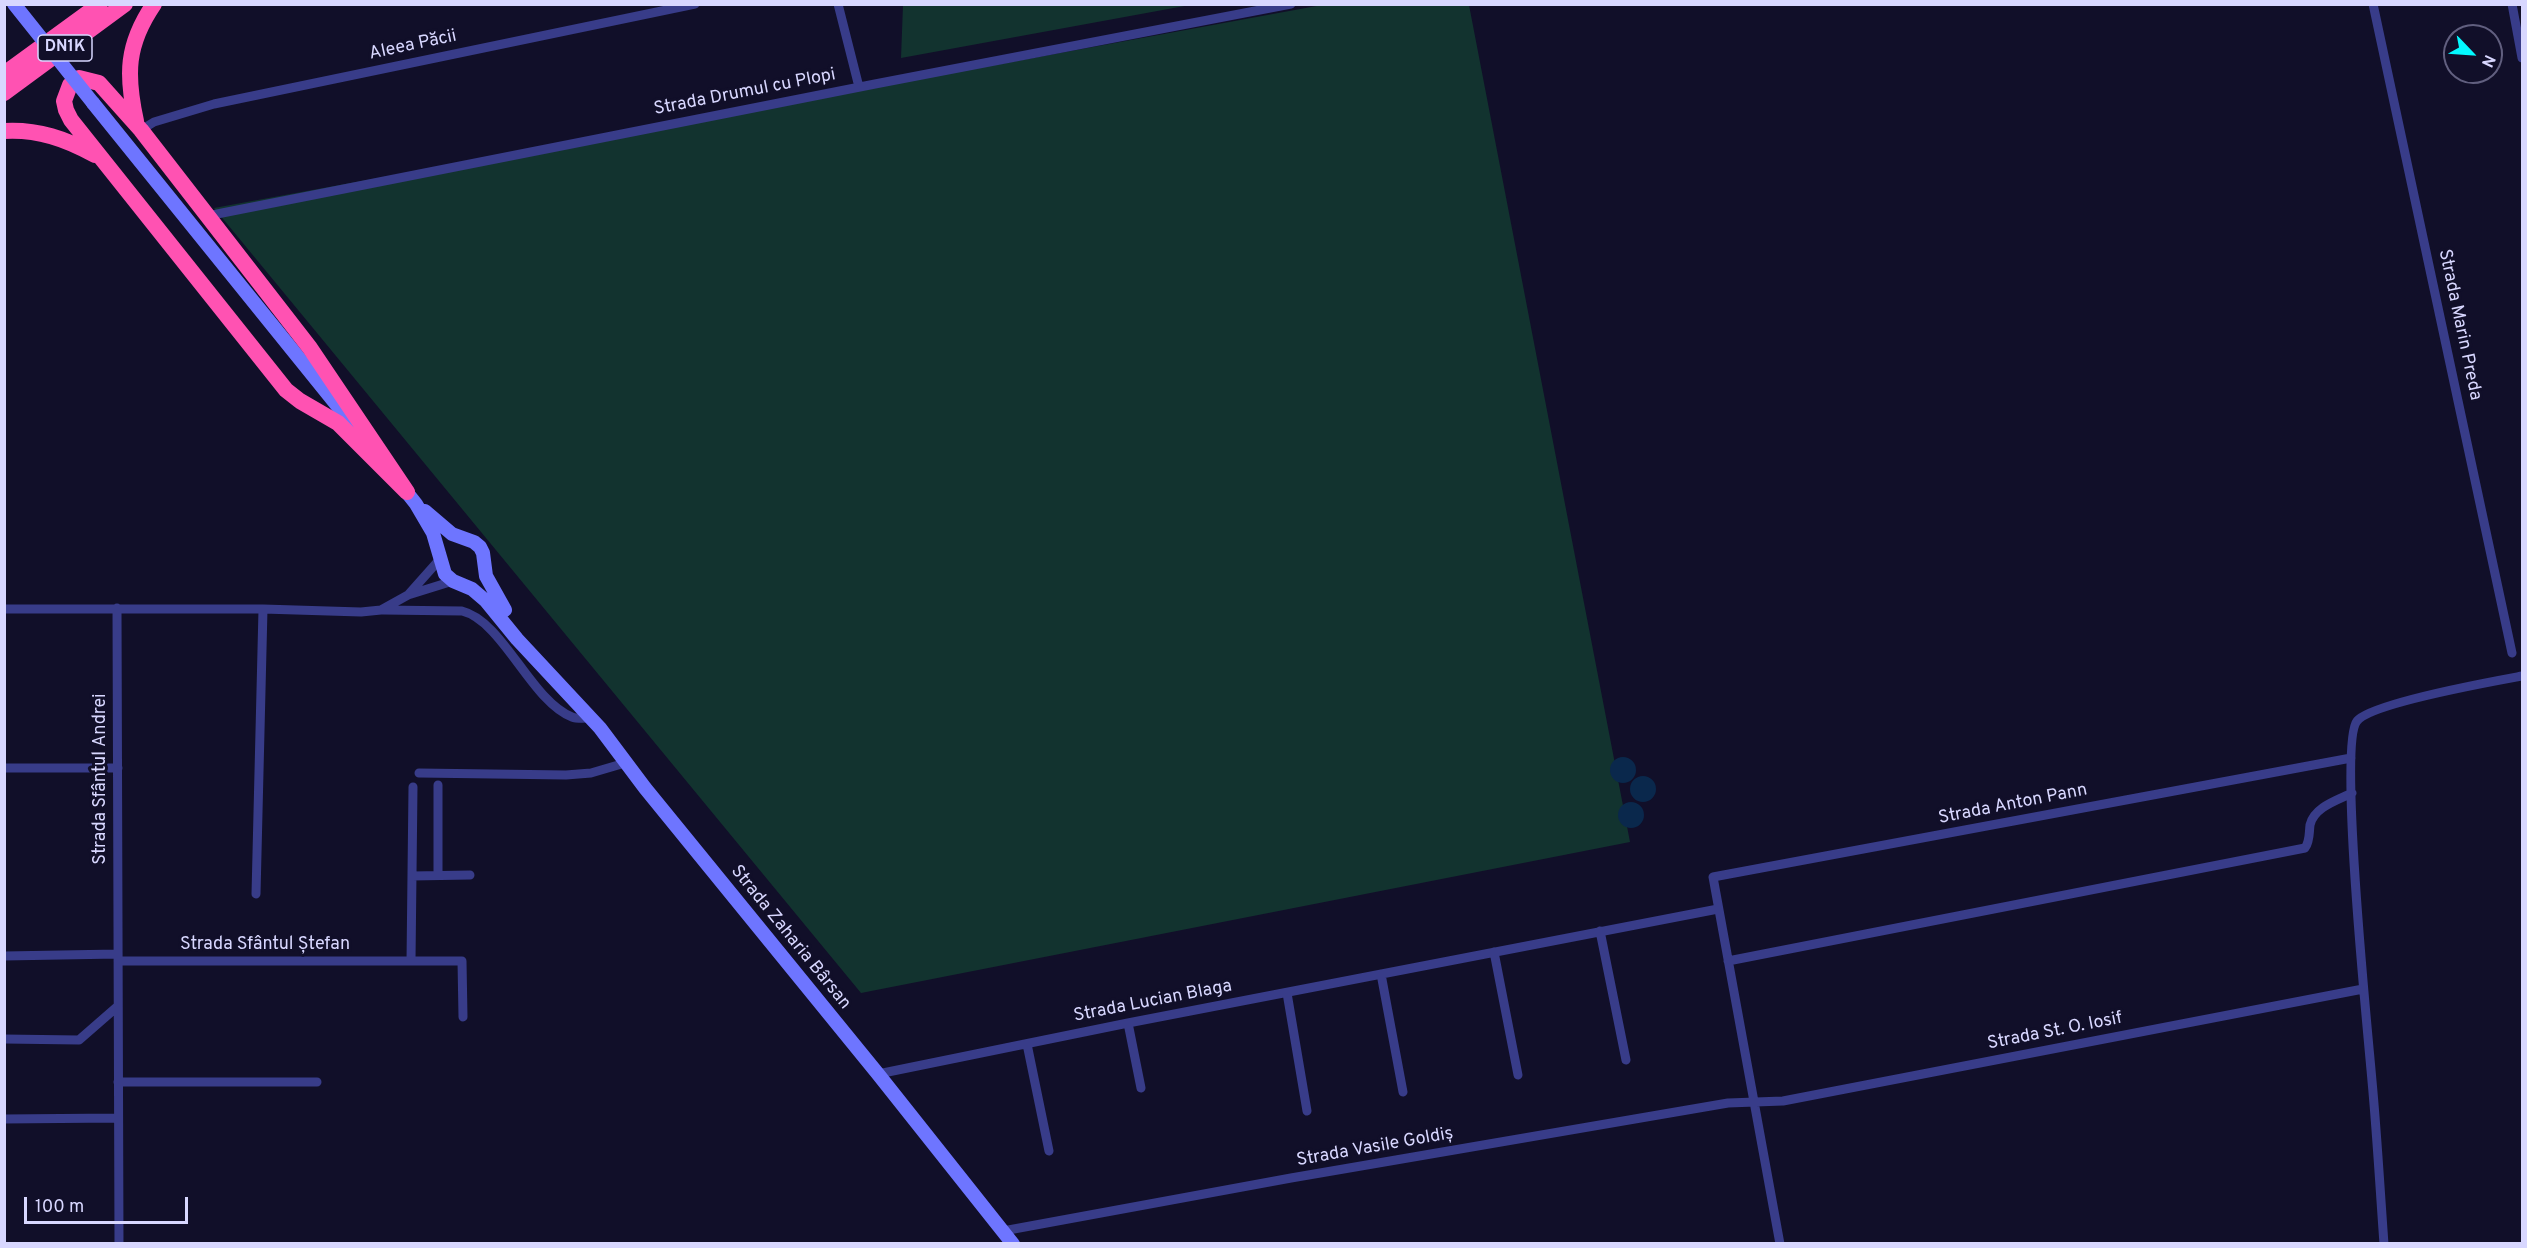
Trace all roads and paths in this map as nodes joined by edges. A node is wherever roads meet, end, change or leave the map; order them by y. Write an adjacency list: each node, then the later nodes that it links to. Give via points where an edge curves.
1 (14, 4): 18 (main road, bridge)
2 (100, 4): 11 (highway, DN1K)
3 (125, 4): 13 (highway, DN1K)
4 (154, 4): 14 (highway, via 139,29 131,55 129,80)
5 (695, 4): 14 (street, Aleea Păcii, via 225,102)
6 (838, 4): 12 (street)
7 (1291, 4): 12 (street, Strada Drumul cu Plopi)
8 (2373, 4): 28 (street, Strada Marin Preda)
9 (2512, 4): 10 (street)
10 (2523, 58)
11 (4, 74)
12 (859, 87): 17 (street, Strada Drumul cu Plopi)
13 (4, 93)
14 (138, 128): 16 (highway, via 99,83 79,78 70,85 64,101 66,110); 17 (highway)
15 (4, 131): 16 (highway, via 54,136)
16 (102, 159): 18 (highway, via 286,390 338,423)
17 (206, 216): 18 (highway, via 310,348)
18 (412, 498): 19 (main road); 20 (main road, via 433,533)
19 (461, 539): 20 (main road, via 450,542); 21 (main road, via 480,547)
20 (441, 557): 22 (main road, via 445,574); 23 (street)
21 (483, 567): 22 (main road, via 478,577); 29 (main road, via 496,598)
22 (458, 582): 23 (street); 29 (main road, via 486,601)
23 (408, 595): 27 (street)
24 (117, 608): 25 (street); 26 (street); 35 (street, Strada Sfântul Andrei)
25 (4, 609)
26 (263, 609): 27 (street); 43 (street)
27 (381, 610): 31 (street, via 471,614 486,625 551,704 573,718)
28 (2512, 652)
29 (535, 659): 31 (main road, Strada Zaharia Bârsan)
30 (2523, 676): 32 (street, via 2372,711 2358,720 2352,730)
31 (591, 718): 33 (main road, Strada Zaharia Bârsan)
32 (2351, 758): 39 (street); 44 (street, Strada Anton Pann, via 1713,877)
33 (625, 763): 36 (street, via 591,773 566,775); 60 (main road, Strada Zaharia Bârsan)
34 (4, 768): 35 (street)
35 (118, 768): 48 (street, Strada Sfântul Andrei)
36 (419, 773)
37 (438, 785): 41 (street)
38 (412, 787): 42 (street)
39 (2352, 793): 50 (street, via 2315,814 2305,848); 52 (street)
40 (470, 874): 41 (street)
41 (438, 875): 42 (street)
42 (412, 876): 49 (street)
43 (256, 894)
44 (1718, 909): 45 (street, Strada Lucian Blaga); 50 (street)
45 (1600, 931): 46 (street, Strada Lucian Blaga); 59 (street)
46 (1494, 952): 51 (street, Strada Lucian Blaga); 61 (street)
47 (4, 956): 48 (street, Strada Sfântul Ștefan)
48 (118, 958): 49 (street, Strada Sfântul Ștefan); 54 (street, Strada Sfântul Andrei)
49 (411, 961): 55 (street, Strada Sfântul Ștefan, via 462,961)
50 (1728, 961): 66 (street)
51 (1381, 974): 53 (street, Strada Lucian Blaga); 65 (street)
52 (2363, 989): 66 (street, Strada St. O. Iosif, via 1813,1096); 75 (street)
53 (1287, 993): 56 (street, Strada Lucian Blaga); 67 (street)
54 (118, 1006): 57 (street, via 79,1040); 62 (street, Strada Sfântul Andrei)
55 (463, 1017)
56 (1128, 1023): 58 (street, Strada Lucian Blaga); 64 (street)
57 (4, 1039)
58 (1026, 1044): 60 (street, Strada Lucian Blaga); 70 (street)
59 (1626, 1060)
60 (878, 1074): 71 (main road, Strada Zaharia Bârsan)
61 (1518, 1075)
62 (118, 1082): 63 (street); 68 (street, Strada Sfântul Andrei)
63 (317, 1082)
64 (1141, 1088)
65 (1403, 1092)
66 (1753, 1103): 71 (street, Strada Vasile Goldiș, via 1728,1103); 74 (street)
67 (1307, 1111)
68 (117, 1118): 69 (street); 72 (street, Strada Sfântul Andrei)
69 (4, 1119)
70 (1048, 1151)
71 (1003, 1231): 73 (main road, Strada Zaharia Bârsan)
72 (119, 1244)
73 (1013, 1244)
74 (1780, 1244)
75 (2384, 1244)

